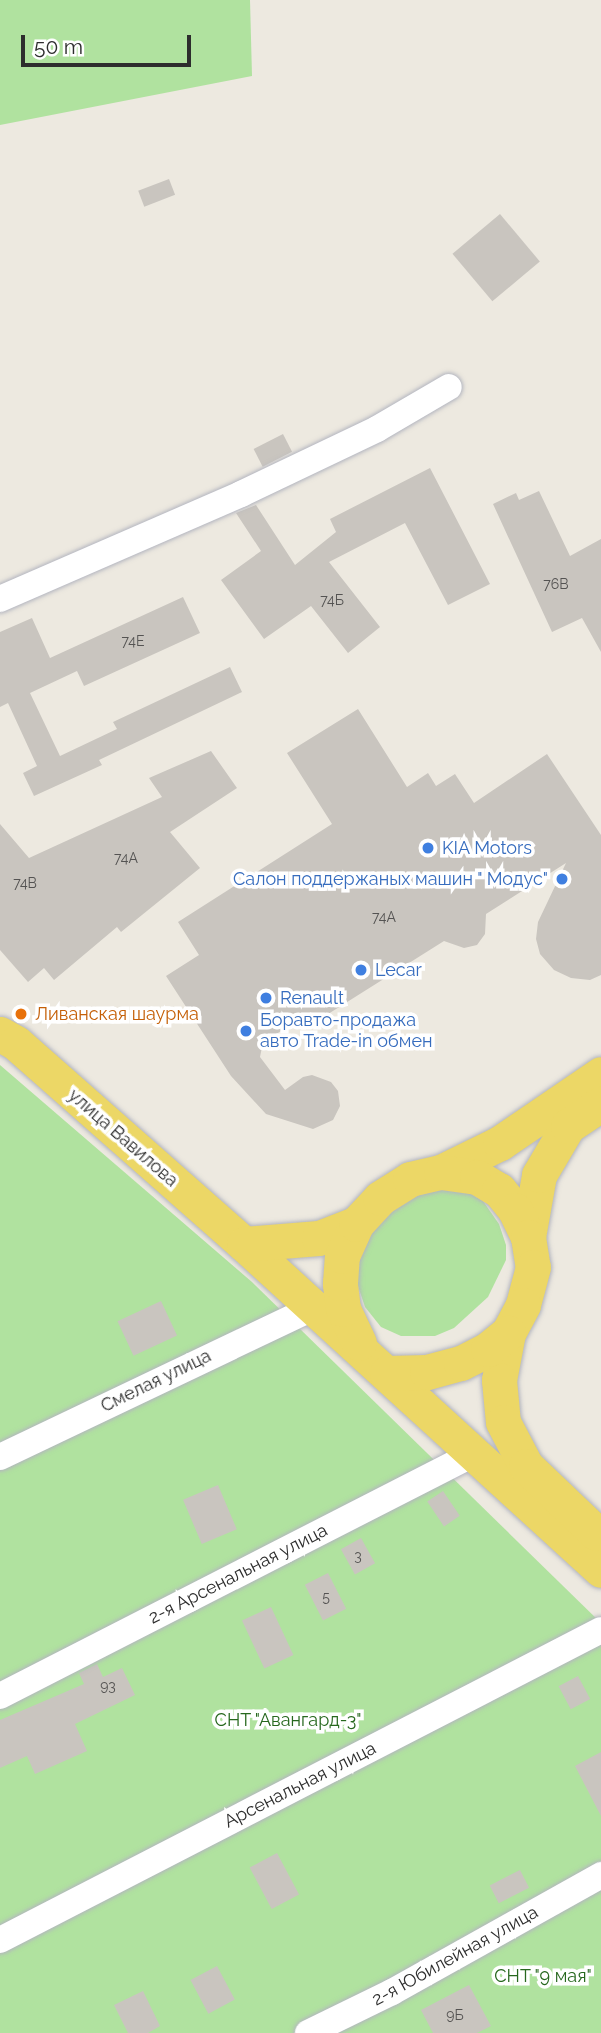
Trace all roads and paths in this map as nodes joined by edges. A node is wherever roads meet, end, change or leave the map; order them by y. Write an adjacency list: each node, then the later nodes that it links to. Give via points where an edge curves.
1 (449, 387): 2 (street, via 377,429 241,494)
2 (0, 599)
3 (1, 1035): 9 (main road, улица Вавилова, via 16,1043)
4 (601, 1074): 6 (main road, via 500,1143)
5 (601, 1104): 8 (main road, via 568,1126 539,1175)
6 (441, 1172): 7 (main road, улица Вавилова, via 410,1179 380,1198); 8 (main road, улица Вавилова, via 477,1177 499,1190)
7 (356, 1224): 9 (main road, улица Вавилова, via 319,1238); 12 (main road, улица Вавилова, via 342,1256 343,1309)
8 (528, 1237): 11 (main road, улица Вавилова, via 533,1267 523,1305)
9 (244, 1244): 10 (main road, улица Вавилова)
10 (314, 1307): 12 (main road, улица Вавилова); 14 (street, Смелая улица)
11 (508, 1333): 12 (main road, улица Вавилова, via 461,1363 427,1372); 15 (main road, улица Вавилова, via 499,1380 503,1422 526,1466)
12 (376, 1362): 13 (main road, улица Вавилова)
13 (475, 1453): 16 (main road, улица Вавилова); 18 (street, 2-я Арсенальная улица)
14 (0, 1457)
15 (601, 1537)
16 (601, 1570)
17 (601, 1630): 20 (street, Арсенальная улица)
18 (0, 1696)
19 (601, 1875): 21 (street, 2-я Юбилейная улица, via 392,1992)
20 (0, 1940)
21 (308, 2033)

